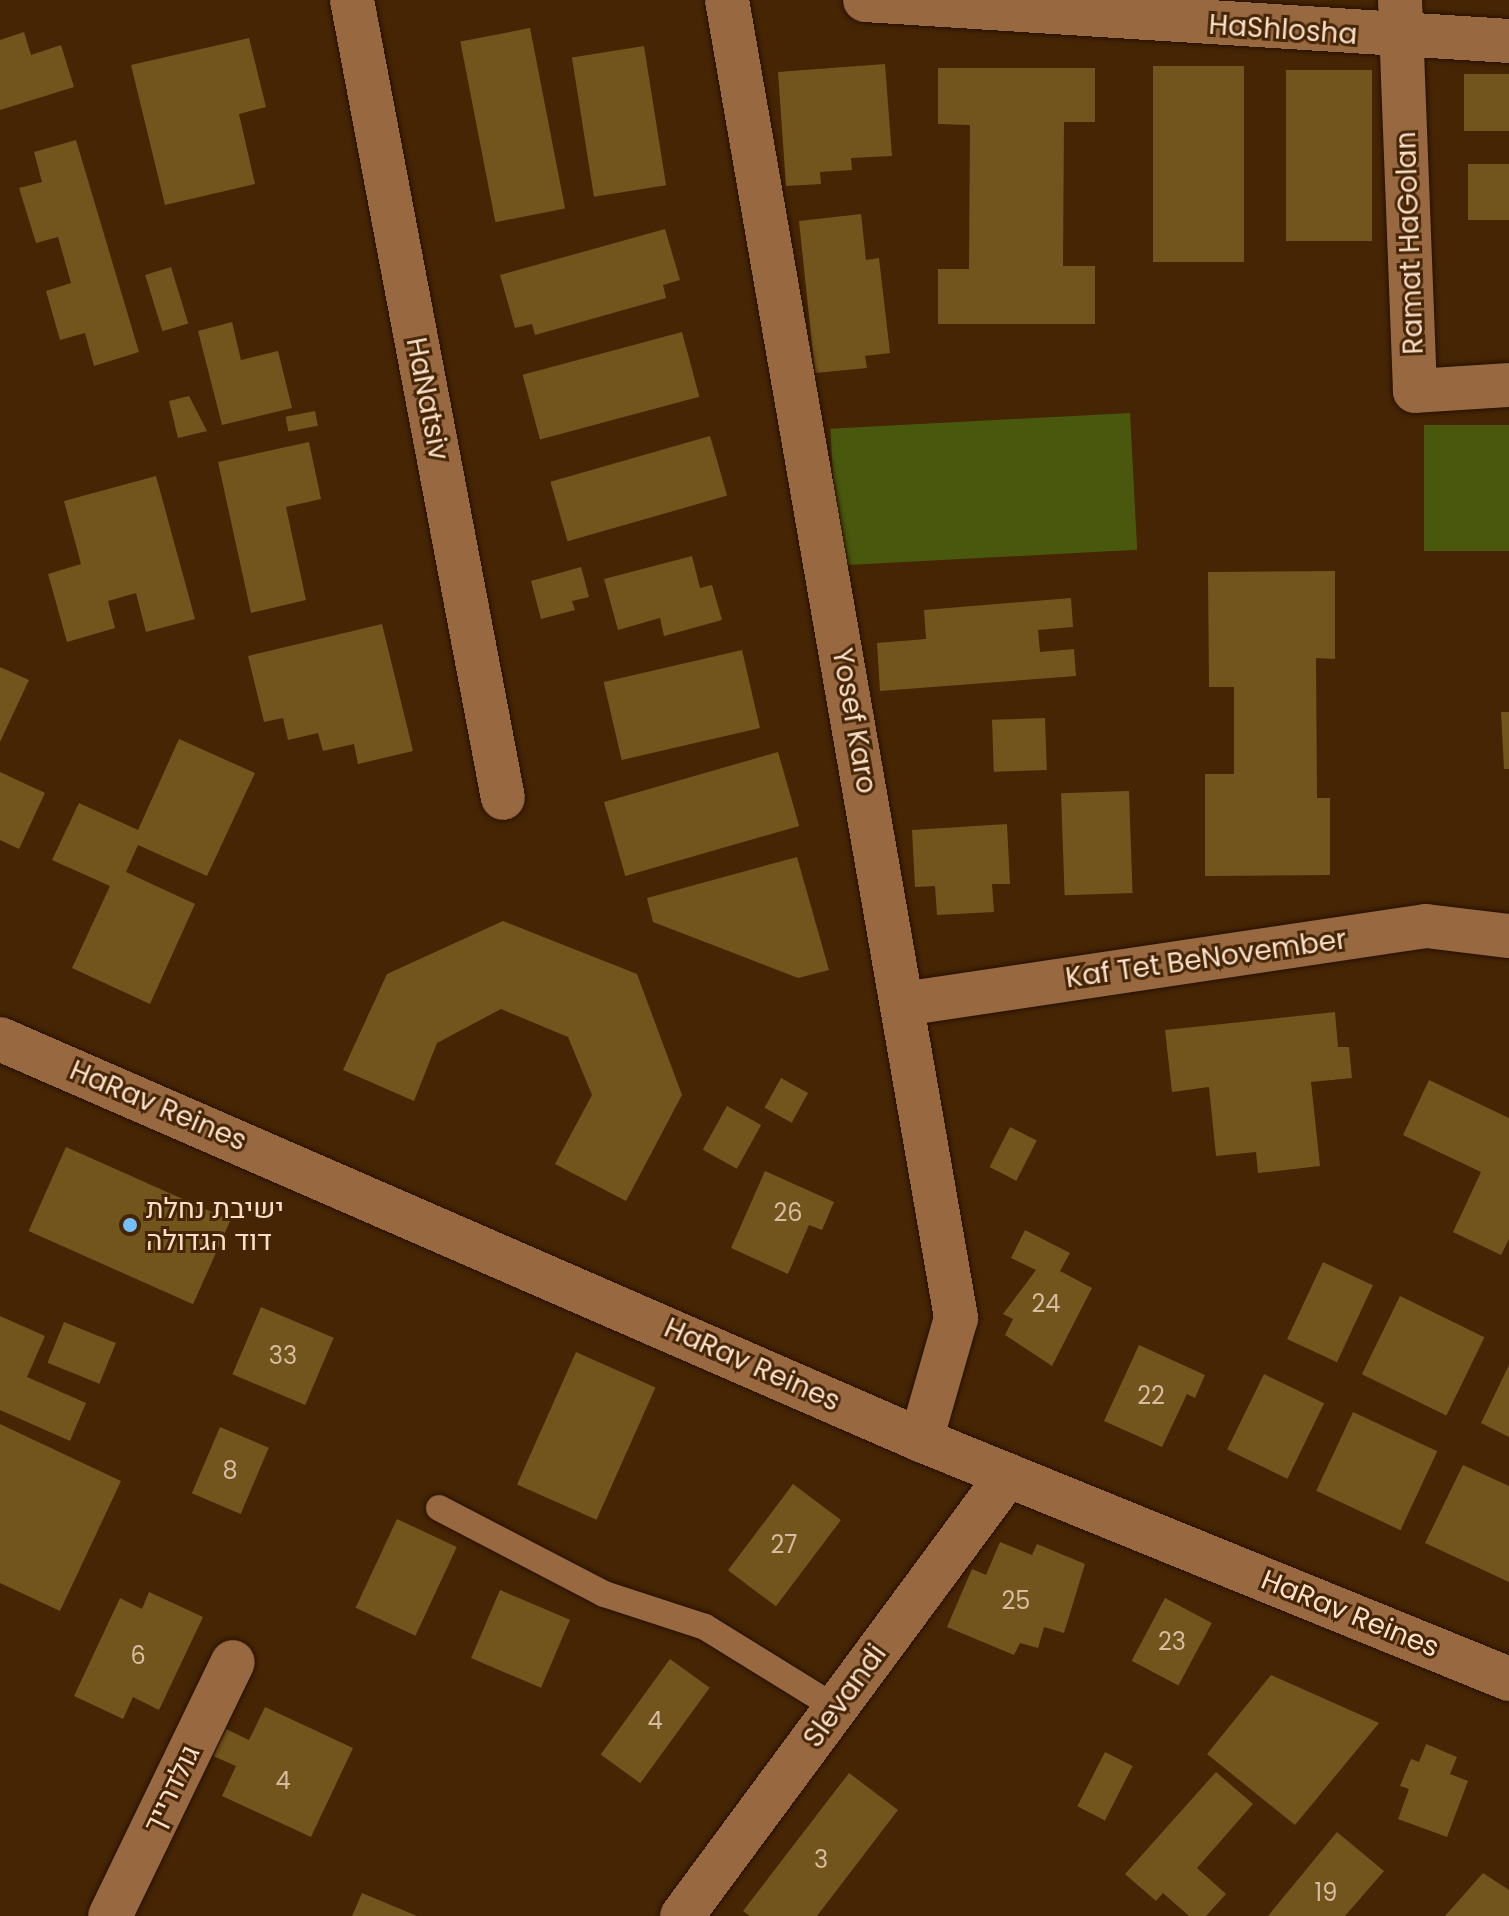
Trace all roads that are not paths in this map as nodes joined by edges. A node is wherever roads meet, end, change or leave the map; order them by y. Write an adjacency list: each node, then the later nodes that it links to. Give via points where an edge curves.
1 (352, 0): 7 (street, HaNatsiv)
2 (727, 0): 9 (street, Yosef Karo)
3 (865, 0): 4 (street, HaShlosha)
4 (1402, 20): 5 (street, HaShlosha); 6 (street, Ramat HaGolan, via 1415,391)
5 (1509, 41)
6 (1509, 385)
7 (503, 798)
8 (1509, 936): 9 (street, Kaf Tet BeNovember, via 1426,926)
9 (903, 1004): 11 (street, Yosef Karo, via 956,1318)
10 (0, 1039): 11 (street, HaRav Reines)
11 (921, 1440): 12 (street, HaRav Reines)
12 (1008, 1475): 15 (street, HaRav Reines); 16 (street, Slevandi)
13 (439, 1508): 16 (lane, via 604,1594 705,1627)
14 (233, 1662): 17 (street, גולדרייך)
15 (1509, 1679)
16 (836, 1708): 18 (street, Slevandi)
17 (110, 1916)
18 (682, 1916)

